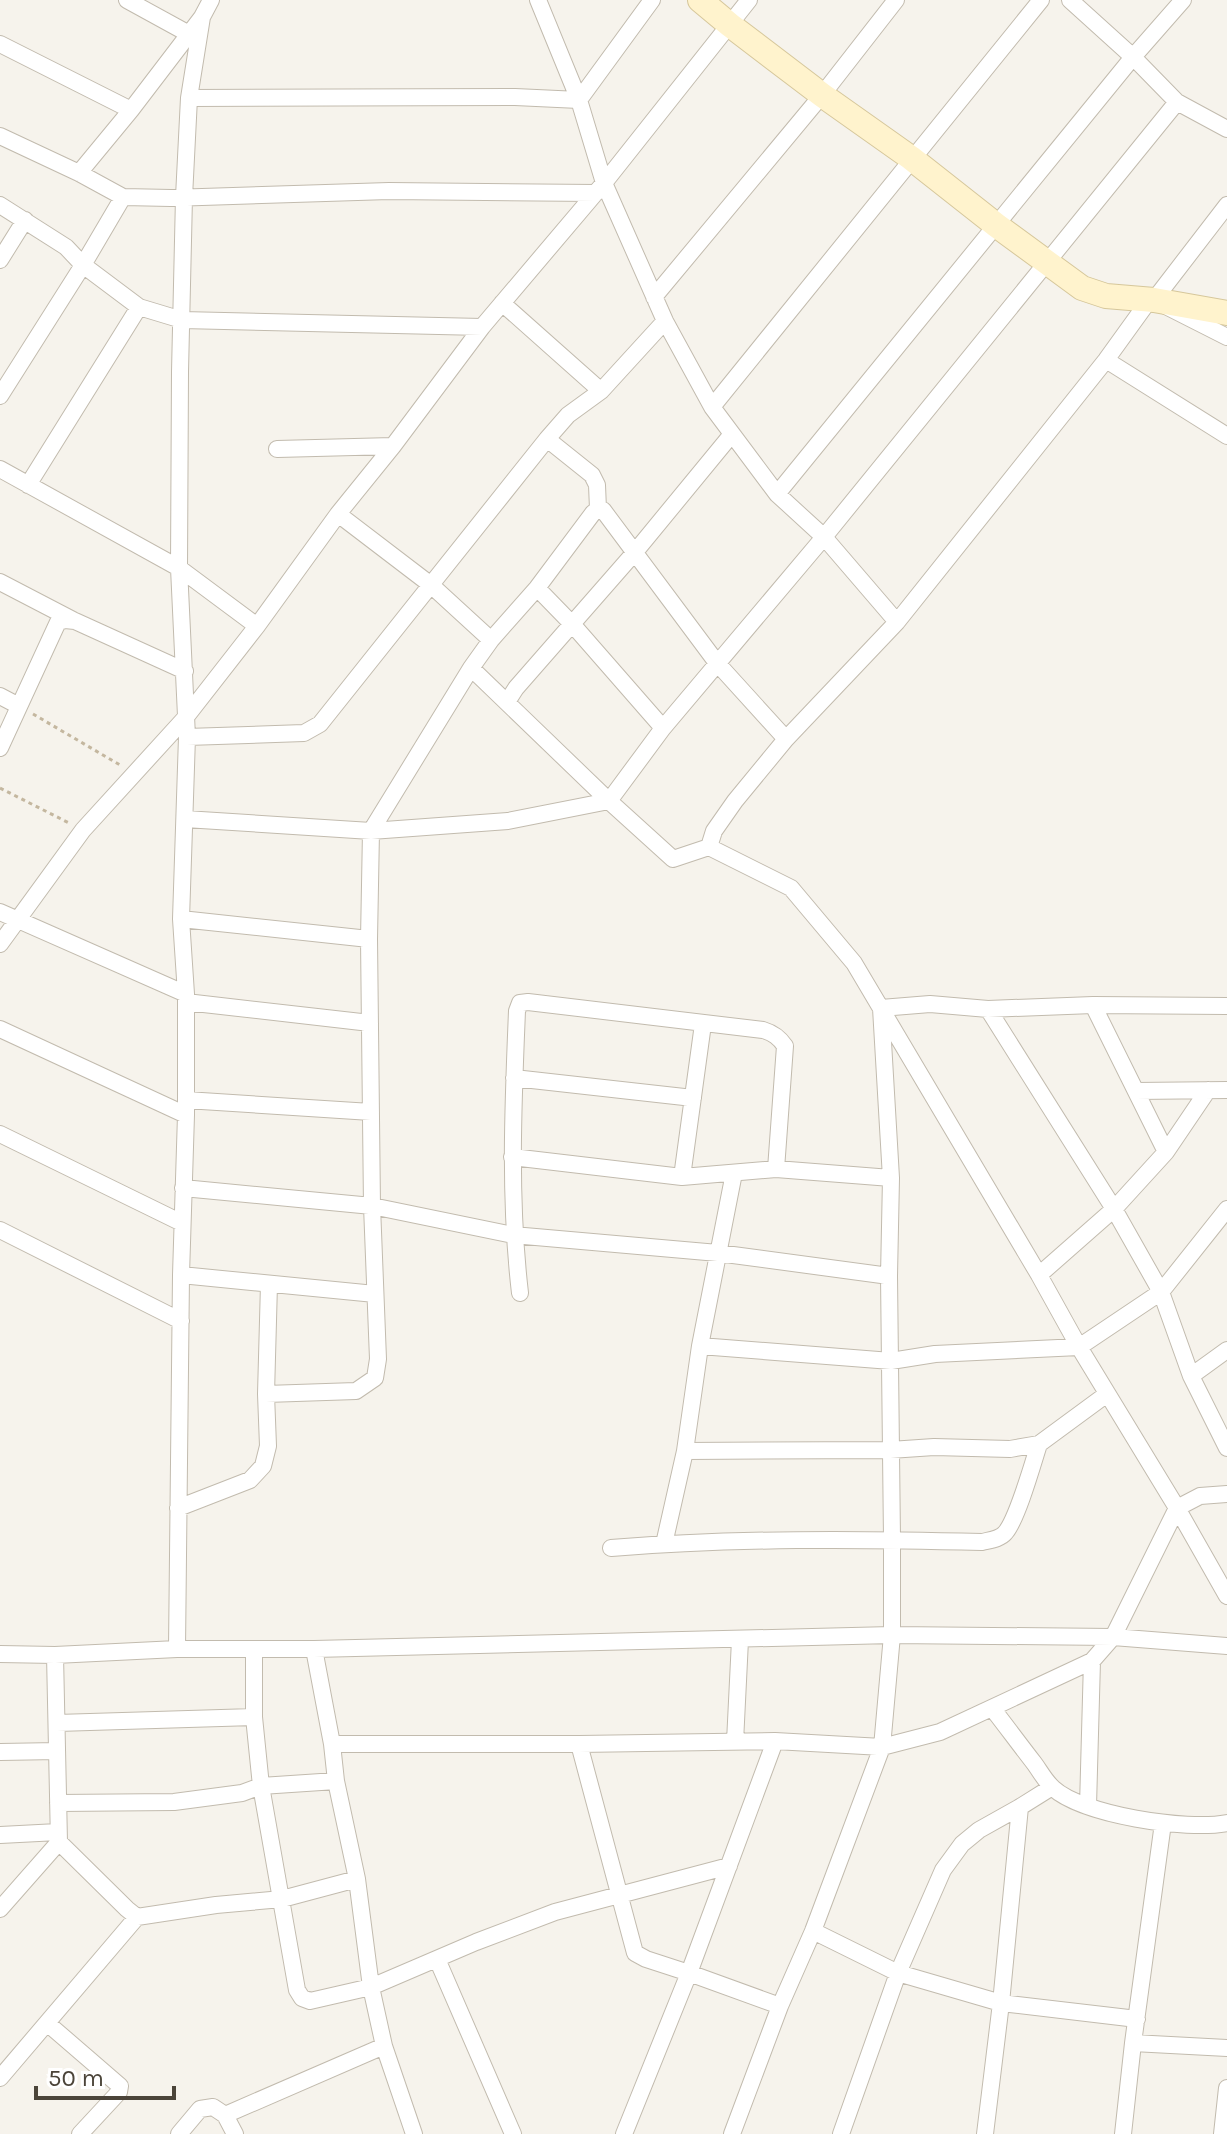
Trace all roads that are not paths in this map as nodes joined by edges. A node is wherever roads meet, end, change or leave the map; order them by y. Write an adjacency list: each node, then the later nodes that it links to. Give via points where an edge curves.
1 (127, 0): 15 (street)
2 (211, 0): 3 (street); 13 (street)
3 (230, 0)
4 (538, 0): 20 (street)
5 (652, 0): 20 (street)
6 (700, 0): 14 (street)
7 (749, 0): 14 (street)
8 (896, 0): 18 (street)
9 (1041, 0): 25 (street)
10 (1070, 0): 17 (street)
11 (1160, 0): 12 (street)
12 (1178, 6): 17 (street)
13 (202, 17): 15 (street); 19 (street)
14 (730, 25): 18 (street); 27 (street)
15 (189, 34): 22 (street)
16 (0, 44): 22 (street)
17 (1133, 57): 21 (street); 33 (street)
18 (822, 95): 25 (street); 37 (street)
19 (189, 98): 20 (street); 29 (street)
20 (579, 100): 27 (street)
21 (1177, 102): 23 (street); 35 (street)
22 (131, 110): 26 (street)
23 (1227, 129)
24 (0, 136): 26 (street)
25 (911, 158): 33 (street); 49 (street)
26 (79, 173): 28 (street)
27 (600, 188): 29 (street); 37 (street); 39 (street)
28 (123, 197): 29 (street); 36 (street)
29 (184, 197): 42 (street)
30 (0, 205): 32 (street)
31 (1227, 205): 38 (street)
32 (25, 220): 34 (street); 36 (street)
33 (996, 225): 35 (street); 57 (street)
34 (0, 260)
35 (1048, 262): 38 (street, via 1082,288 1106,296); 60 (street)
36 (83, 265): 40 (street); 48 (street)
37 (654, 297): 43 (street)
38 (1152, 299): 41 (street); 45 (street); 46 (street)
39 (502, 303): 44 (street); 47 (street)
40 (139, 307): 42 (street); 56 (street)
41 (1227, 313)
42 (182, 320): 44 (street); 62 (street)
43 (665, 321): 47 (street); 49 (street)
44 (482, 327): 53 (street)
45 (1227, 337)
46 (1106, 360): 51 (street); 67 (street)
47 (601, 391): 52 (street)
48 (0, 396)
49 (712, 407): 50 (street)
50 (732, 434): 57 (street); 61 (street)
51 (1227, 436)
52 (547, 439): 58 (street, via 596,479); 64 (street)
53 (393, 446): 54 (street); 59 (street)
54 (277, 449)
55 (0, 469): 56 (street)
56 (28, 485): 62 (street)
57 (777, 494): 60 (street)
58 (598, 509): 61 (street); 65 (street)
59 (338, 514): 64 (street); 69 (street)
60 (824, 537): 67 (street); 71 (street)
61 (635, 552): 68 (street); 71 (street)
62 (179, 568): 69 (street); 73 (street)
63 (0, 582): 66 (street)
64 (431, 585): 70 (street); 79 (street, via 320,724 304,733)
65 (537, 588): 68 (street); 70 (street)
66 (75, 621): 73 (street); 76 (street, via 58,622)
67 (897, 622): 80 (street)
68 (573, 625): 75 (street); 78 (street)
69 (257, 626): 77 (street)
70 (491, 640): 72 (street)
71 (717, 663): 78 (street); 80 (street)
72 (471, 668): 75 (street); 84 (street)
73 (185, 671): 77 (street)
74 (0, 696): 76 (street)
75 (507, 702): 82 (street)
76 (19, 706): 81 (street)
77 (186, 717): 79 (street); 88 (street, via 83,830)
78 (663, 728): 82 (street)
79 (187, 737): 83 (street)
80 (786, 739): 85 (street, via 735,801)
81 (0, 748)
82 (609, 801): 84 (street, via 508,821); 85 (street, via 673,859)
83 (185, 819): 84 (street); 87 (street)
84 (371, 831): 89 (street)
85 (709, 847): 94 (street, via 791,888 854,963)
86 (0, 912): 88 (street)
87 (181, 919): 89 (street); 91 (street)
88 (18, 920): 90 (street); 91 (street)
89 (369, 939): 96 (street)
90 (0, 944)
91 (186, 998): 96 (street); 104 (street)
92 (1093, 1005): 93 (street); 95 (street); 102 (street)
93 (1227, 1006)
94 (881, 1008): 95 (street, via 930,1004); 112 (street); 122 (street)
95 (988, 1009): 115 (street)
96 (370, 1023): 105 (street)
97 (703, 1024): 99 (street, via 520,1003); 103 (street); 109 (street, via 763,1030 785,1046)
98 (0, 1029): 104 (street)
99 (514, 1078): 103 (street); 108 (street)
100 (1208, 1090): 101 (street); 102 (street); 107 (street)
101 (1227, 1090)
102 (1136, 1091): 107 (street)
103 (693, 1098): 111 (street)
104 (186, 1108): 105 (street); 113 (street)
105 (371, 1112): 114 (street)
106 (0, 1134): 117 (street)
107 (1166, 1152): 115 (street)
108 (512, 1157): 111 (street); 119 (street)
109 (776, 1169): 110 (street); 112 (street)
110 (734, 1173): 111 (street); 120 (street)
111 (682, 1177)
112 (891, 1178): 123 (street)
113 (183, 1188): 114 (street); 117 (street)
114 (372, 1206): 119 (street); 127 (street)
115 (1114, 1209): 122 (street); 125 (street)
116 (1227, 1209): 125 (street)
117 (182, 1223): 121 (street)
118 (0, 1230): 128 (street)
119 (513, 1235): 120 (street); 126 (street)
120 (718, 1253): 123 (street); 129 (street)
121 (181, 1275): 124 (street); 128 (street)
122 (1039, 1275): 130 (street)
123 (889, 1276): 132 (street)
124 (269, 1284): 127 (street); 134 (street)
125 (1161, 1292): 130 (street); 133 (street)
126 (520, 1293)
127 (375, 1294): 134 (street, via 375,1378 356,1391)
128 (181, 1321): 141 (street)
129 (700, 1346): 132 (street); 139 (street)
130 (1079, 1347): 132 (street); 135 (street)
131 (1227, 1350): 133 (street)
132 (891, 1361): 138 (street)
133 (1191, 1376): 137 (street)
134 (266, 1394): 141 (street, via 268,1446 263,1466 250,1480)
135 (1107, 1394): 136 (street); 142 (street)
136 (1039, 1444): 138 (street); 143 (street, via 1005,1534 982,1542)
137 (1227, 1448)
138 (890, 1450): 139 (street); 143 (street)
139 (685, 1451): 144 (street)
140 (1226, 1489): 142 (street)
141 (178, 1508): 151 (street)
142 (1177, 1508): 146 (street); 148 (street)
143 (892, 1539): 144 (street); 147 (street)
144 (664, 1544): 145 (street)
145 (611, 1548)
146 (1227, 1596)
147 (892, 1635): 148 (street); 149 (street); 164 (street)
148 (1113, 1637): 150 (street); 156 (street)
149 (740, 1640): 152 (street); 161 (street)
150 (1227, 1646)
151 (177, 1649): 153 (street); 155 (street)
152 (314, 1649): 153 (street); 162 (street)
153 (254, 1650): 158 (street)
154 (0, 1654): 155 (street)
155 (55, 1655): 159 (street)
156 (1092, 1661): 157 (street); 171 (street)
157 (992, 1708): 164 (street, via 940,1732); 169 (street)
158 (254, 1717): 159 (street); 168 (street)
159 (57, 1723): 165 (street)
160 (775, 1741): 161 (street); 164 (street); 177 (street)
161 (735, 1742): 163 (street)
162 (332, 1744): 163 (street); 167 (street)
163 (579, 1744): 179 (street)
164 (882, 1747): 183 (street)
165 (57, 1751): 166 (street); 170 (street)
166 (0, 1752)
167 (336, 1781): 168 (street); 178 (street)
168 (261, 1786): 170 (street, via 174,1802); 180 (street)
169 (1052, 1787): 171 (street); 172 (street)
170 (58, 1803): 176 (street)
171 (1088, 1806): 173 (street)
172 (1020, 1807): 186 (street, via 962,1844 943,1870); 188 (street)
173 (1163, 1823): 174 (street); 190 (street)
174 (1227, 1823)
175 (0, 1835): 176 (street)
176 (59, 1837): 181 (street); 182 (street)
177 (729, 1866): 179 (street); 185 (street)
178 (357, 1879): 180 (street); 187 (street)
179 (620, 1896): 184 (street, via 555,1912); 185 (street, via 635,1953)
180 (282, 1899): 182 (street); 187 (street, via 302,1998 310,2001)
181 (0, 1909)
182 (137, 1917): 191 (street)
183 (813, 1931): 186 (street); 189 (street)
184 (437, 1959): 187 (street); 202 (street)
185 (689, 1973): 189 (street); 203 (street)
186 (898, 1973): 188 (street); 205 (street)
187 (371, 1987): 193 (street)
188 (1001, 2003): 190 (street); 206 (street)
189 (780, 2006): 204 (street)
190 (1137, 2019): 192 (street)
191 (47, 2023): 195 (street); 198 (street, via 120,2086)
192 (1133, 2043): 194 (street); 207 (street)
193 (384, 2046): 197 (street); 201 (street)
194 (1227, 2048)
195 (0, 2078)
196 (1227, 2088): 208 (street)
197 (225, 2115): 199 (street, via 213,2107 200,2109); 200 (street)
198 (80, 2134)
199 (179, 2134)
200 (235, 2134)
201 (414, 2134)
202 (513, 2134)
203 (624, 2134)
204 (732, 2134)
205 (841, 2134)
206 (985, 2134)
207 (1123, 2134)
208 (1222, 2134)

